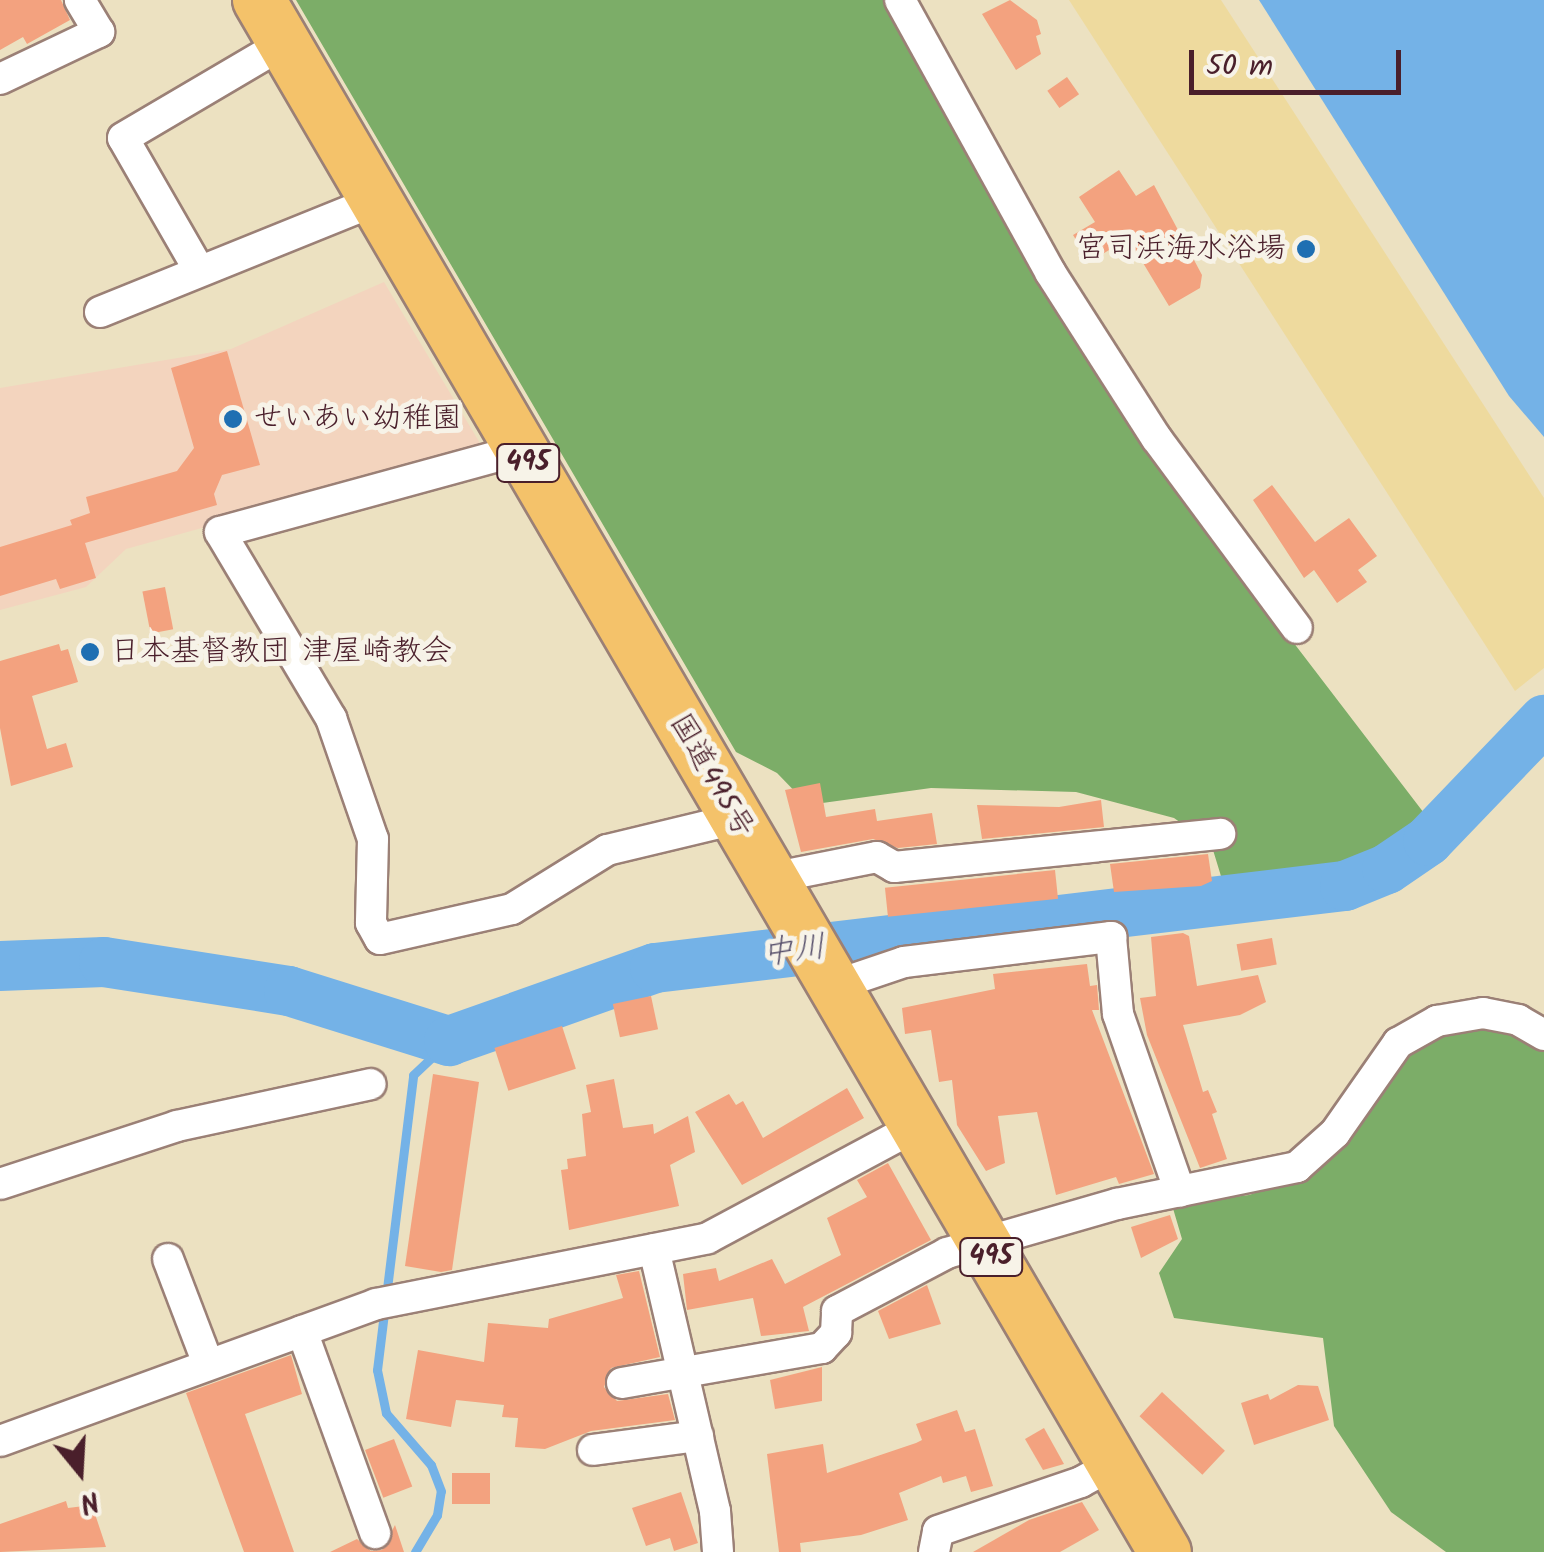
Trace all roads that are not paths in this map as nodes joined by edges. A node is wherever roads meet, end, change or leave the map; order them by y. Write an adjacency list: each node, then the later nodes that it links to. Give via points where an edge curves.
1 (80, 0): 4 (street, via 98,32)
2 (900, 0): 9 (street, via 1050,272 1158,439)
3 (271, 22): 5 (highway, 国道495号 / 495); 6 (street, via 123,138)
4 (0, 79)
5 (375, 200): 6 (street); 8 (highway, 国道495号 / 495)
6 (199, 270): 7 (street)
7 (100, 312)
8 (520, 450): 10 (highway, 国道495号 / 495); 10 (street, via 220,532 331,718 373,839 371,923 380,938 512,909 607,850)
9 (1298, 628)
10 (736, 818): 12 (highway, 国道495号 / 495)
11 (1220, 834): 12 (street, via 894,867 877,858)
12 (771, 878): 13 (highway, 国道495号 / 495)
13 (816, 958): 16 (highway, 国道495号 / 495); 18 (street, via 904,962 1111,937 1118,1014)
14 (1544, 1036): 18 (street, via 1483,1012 1438,1021 1398,1043 1335,1133 1297,1167)
15 (371, 1084): 17 (street, via 178,1126)
16 (915, 1126): 19 (highway, 国道495号 / 495); 20 (street, via 708,1238)
17 (0, 1184)
18 (1180, 1192): 19 (street)
19 (982, 1244): 24 (street, via 948,1253 837,1311 836,1333 822,1348); 29 (highway, 国道495号 / 495)
20 (654, 1249): 22 (street, via 382,1302); 24 (street)
21 (168, 1259): 23 (street)
22 (302, 1330): 23 (street); 30 (street)
23 (208, 1364): 27 (street)
24 (684, 1374): 25 (street); 26 (street)
25 (622, 1383)
26 (698, 1436): 28 (street); 31 (street)
27 (0, 1441)
28 (593, 1450)
29 (1114, 1464): 32 (street, via 1081,1482 938,1531); 33 (highway, 国道495号 / 495)
30 (375, 1533)
31 (718, 1552)
32 (934, 1552)
33 (1165, 1552)

